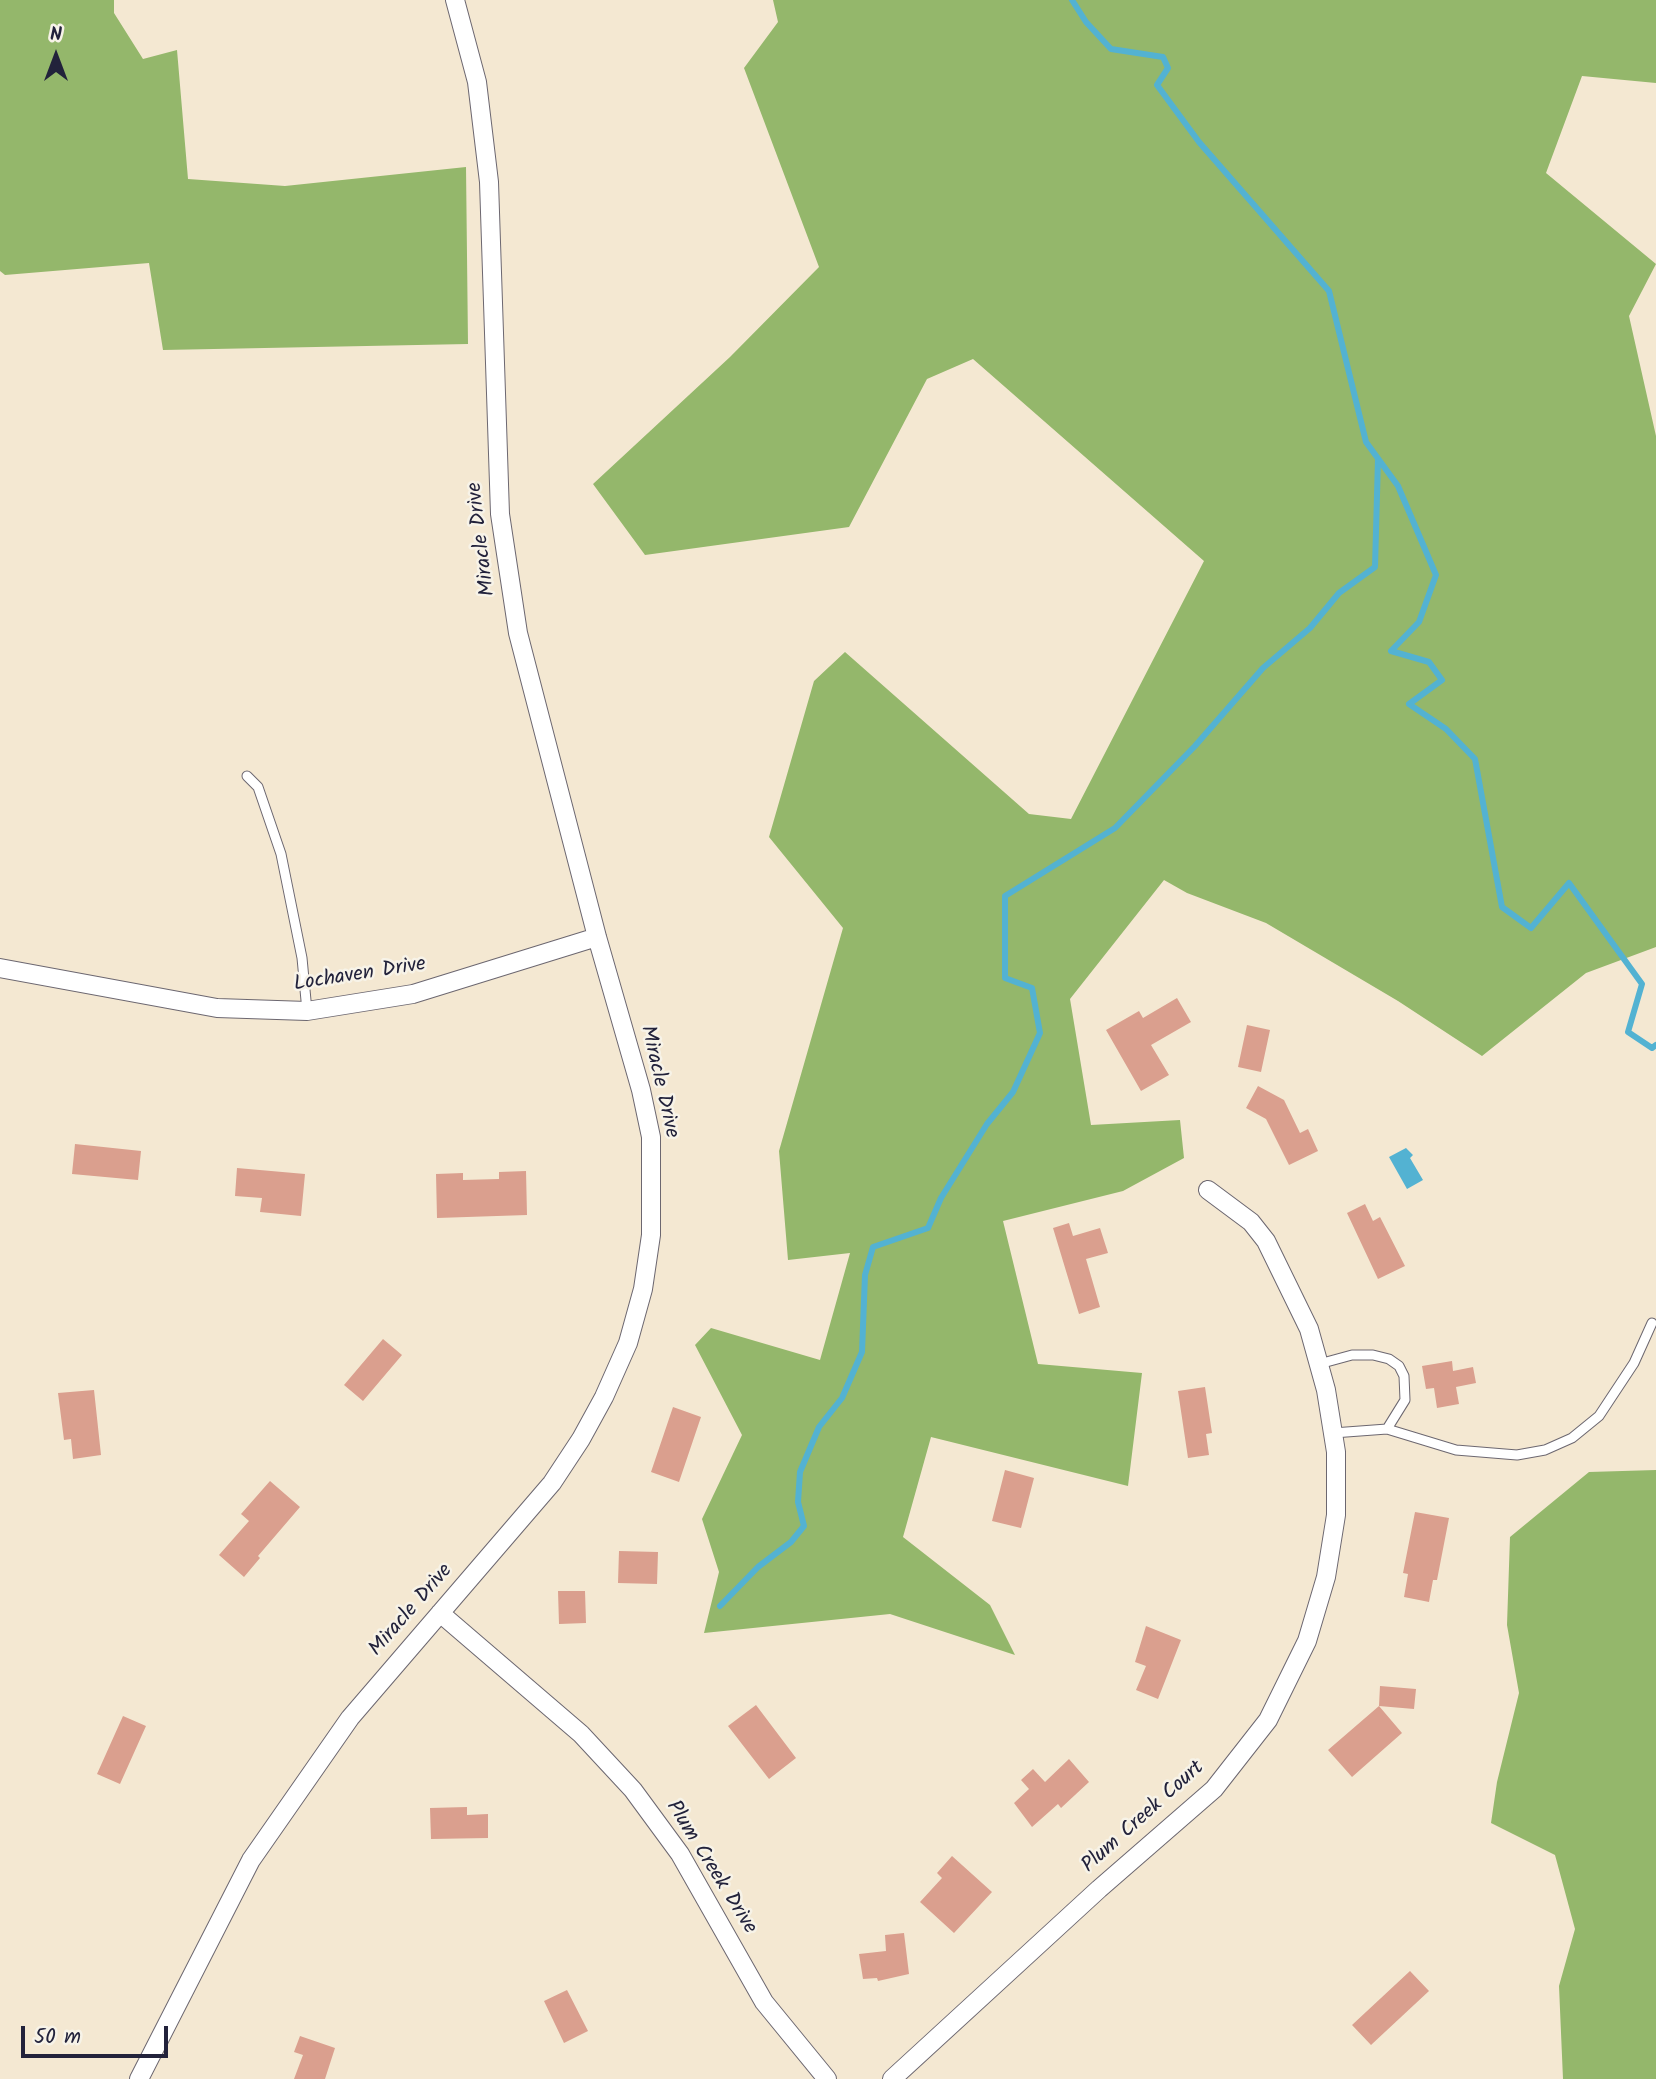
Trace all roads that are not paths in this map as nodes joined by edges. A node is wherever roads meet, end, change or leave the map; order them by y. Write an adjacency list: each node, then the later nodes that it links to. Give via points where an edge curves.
1 (455, 0): 3 (street, Miracle Drive, via 477,82 489,182 500,514 517,634)
2 (247, 776): 5 (lane, via 258,787 281,854 302,958)
3 (597, 937): 5 (street, Lochaven Drive, via 413,994); 11 (street, Miracle Drive, via 650,1137 650,1235 643,1289 628,1343 581,1439 552,1483)
4 (0, 968): 5 (street, Lochaven Drive, via 216,1008)
5 (307, 1012)
6 (1208, 1190): 8 (street, Plum Creek Court, via 1251,1222 1266,1241 1309,1329)
7 (1652, 1323): 9 (lane, via 1634,1363 1599,1416 1572,1438 1545,1450 1517,1455 1456,1450)
8 (1319, 1364): 9 (lane, via 1373,1355 1399,1366 1405,1400); 10 (street, Plum Creek Court)
9 (1387, 1429): 10 (lane)
10 (1333, 1433): 14 (street, Plum Creek Court, via 1336,1515 1326,1577 1307,1642 1268,1720 1214,1789)
11 (440, 1613): 12 (street, Miracle Drive, via 350,1718 251,1860); 13 (street, Plum Creek Drive, via 581,1734 633,1790 680,1854 764,2002)
12 (139, 2079)
13 (827, 2079)
14 (892, 2079)

